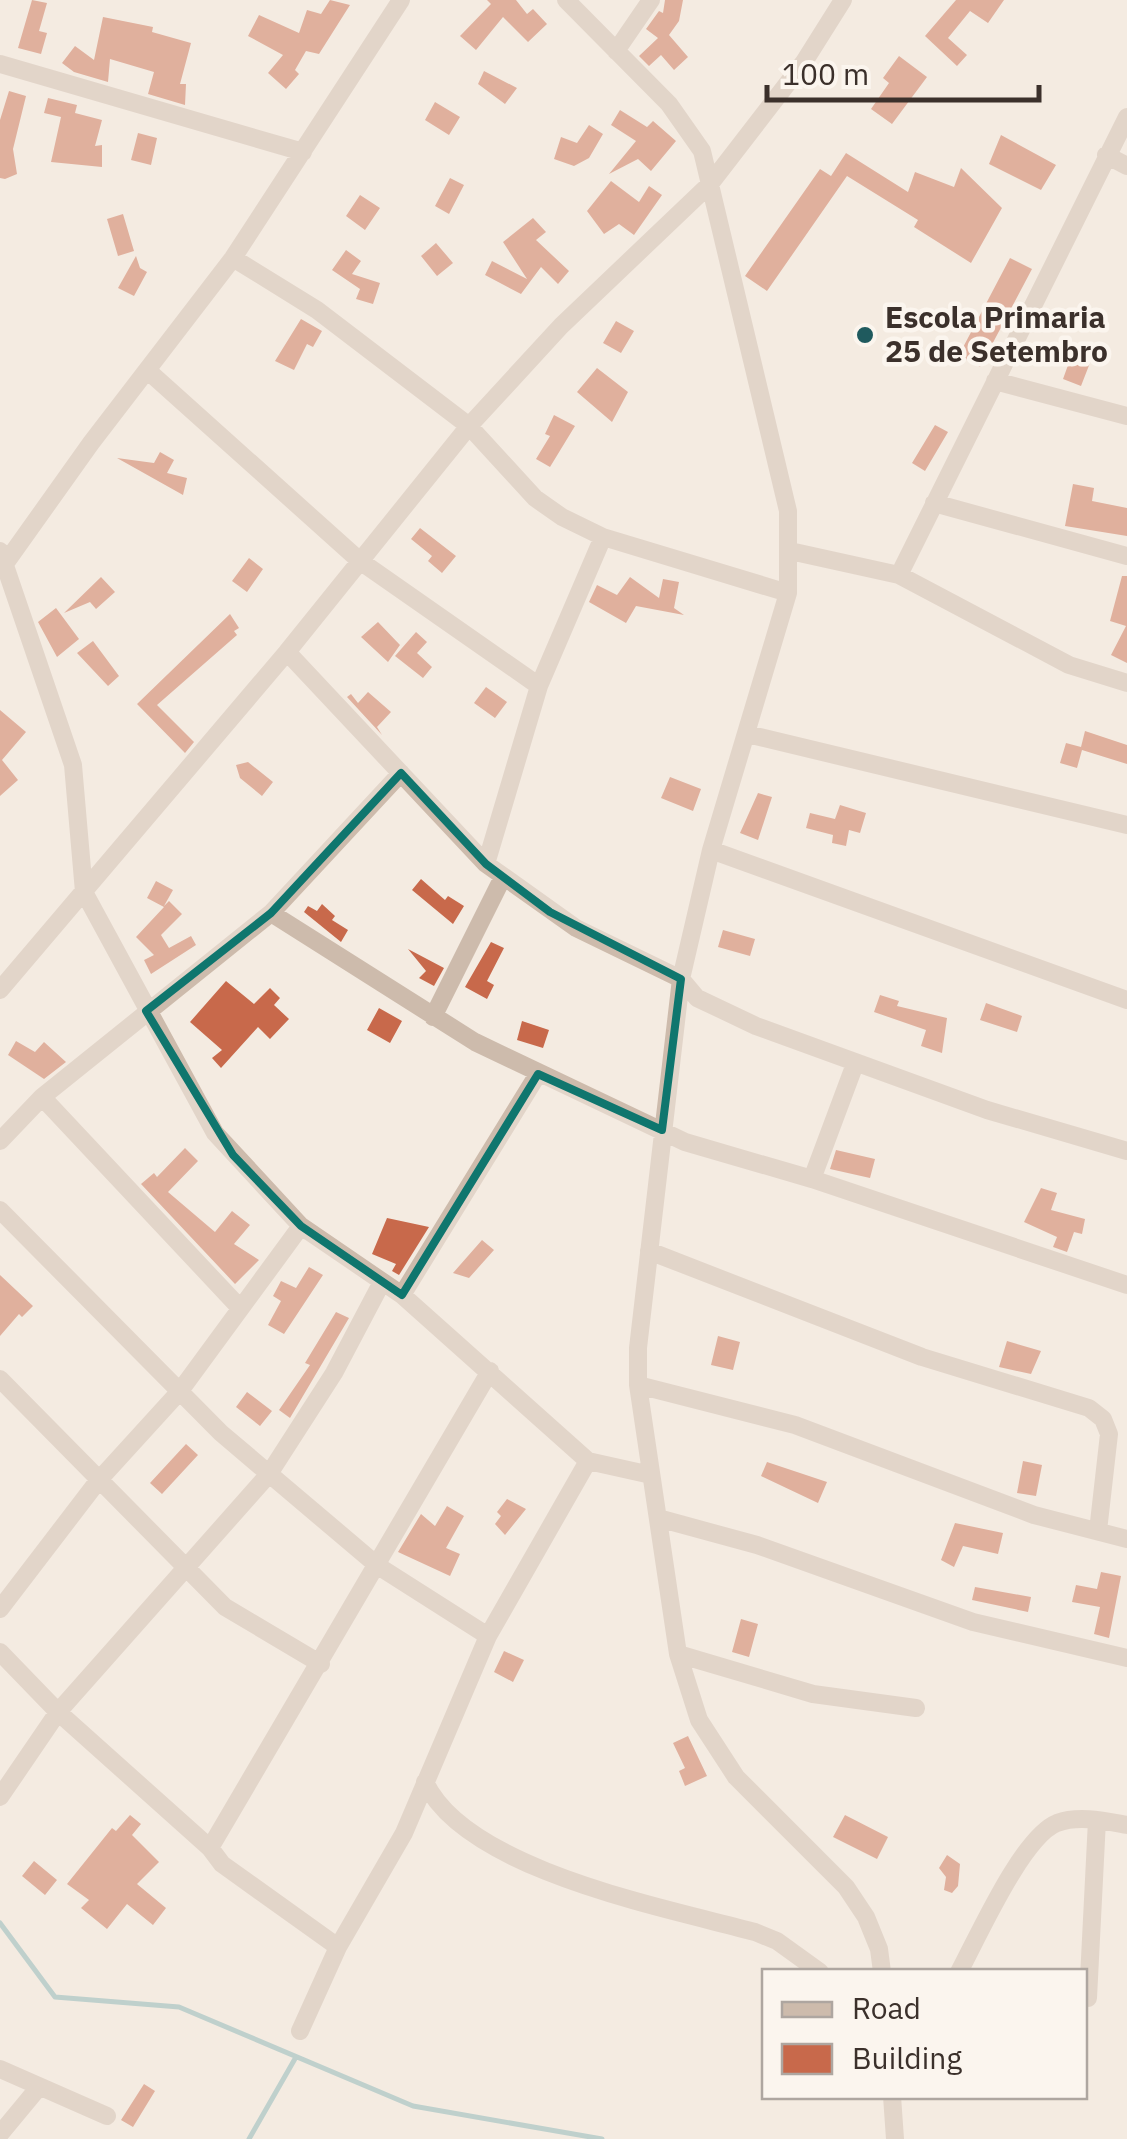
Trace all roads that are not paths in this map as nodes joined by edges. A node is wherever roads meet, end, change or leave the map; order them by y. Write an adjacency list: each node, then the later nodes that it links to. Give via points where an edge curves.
1 (402, 0): 8 (street)
2 (566, 0): 5 (street)
3 (651, 0): 5 (street)
4 (843, 0): 11 (street)
5 (616, 50): 11 (street, via 688,127)
6 (0, 64): 8 (street)
7 (1127, 117): 9 (street)
8 (304, 152): 12 (street)
9 (1106, 155): 10 (street); 14 (street)
10 (1127, 166)
11 (710, 184): 16 (street); 19 (street, via 780,470)
12 (233, 258): 13 (street); 16 (street, via 317,310)
13 (147, 370): 21 (street); 22 (street)
14 (995, 381): 15 (street); 17 (street)
15 (1127, 416)
16 (468, 426): 18 (street, via 536,498); 22 (street)
17 (934, 503): 20 (street); 23 (street)
18 (603, 537): 24 (street); 27 (street)
19 (790, 550): 23 (street); 24 (street)
20 (1127, 556)
21 (2, 561): 34 (street, via 73,765)
22 (360, 561): 25 (street); 27 (street)
23 (899, 575): 26 (street, via 1069,665)
24 (788, 593): 28 (street)
25 (287, 652): 29 (street); 34 (street)
26 (1127, 682)
27 (539, 686): 32 (street)
28 (747, 734): 30 (street); 31 (street)
29 (401, 773): 32 (street); 35 (street)
30 (1127, 825)
31 (711, 850): 36 (street); 38 (street)
32 (486, 864): 33 (street)
33 (503, 877): 36 (street, via 576,928); 40 (street)
34 (84, 892): 37 (street); 39 (street)
35 (272, 913): 39 (street); 40 (street)
36 (681, 979): 41 (street, via 688,992 712,1005); 44 (street)
37 (0, 990)
38 (1127, 1000)
39 (146, 1011): 43 (street); 49 (street, via 214,1132)
40 (433, 1017): 42 (street)
41 (854, 1064): 46 (street); 47 (street)
42 (538, 1074): 44 (street); 53 (street)
43 (42, 1097): 45 (street); 54 (street)
44 (662, 1130): 47 (street); 50 (street)
45 (0, 1140)
46 (1127, 1152)
47 (812, 1179): 52 (street)
48 (0, 1210): 58 (street)
49 (300, 1226): 51 (street); 54 (street)
50 (649, 1250): 57 (street); 59 (street, via 922,1357 1090,1408 1103,1419)
51 (382, 1282): 53 (street); 61 (street, via 334,1374)
52 (1127, 1286)
53 (402, 1295): 55 (street)
54 (240, 1308): 58 (street)
55 (490, 1371): 60 (street); 68 (street)
56 (0, 1379): 63 (street)
57 (638, 1385): 62 (street); 65 (street, via 796,1425 1034,1515)
58 (180, 1392): 61 (street); 63 (street)
59 (1118, 1459): 65 (street)
60 (588, 1461): 62 (street); 70 (street)
61 (269, 1474): 67 (street); 68 (street)
62 (651, 1474): 64 (street)
63 (98, 1481): 67 (street); 69 (street)
64 (658, 1518): 72 (street); 73 (street, via 961,1618)
65 (1098, 1532): 66 (street)
66 (1127, 1539)
67 (185, 1565): 74 (street, via 224,1607); 76 (street)
68 (378, 1566): 70 (street); 74 (street)
69 (0, 1609)
70 (488, 1636): 77 (street)
71 (0, 1652): 76 (street)
72 (678, 1654): 75 (street, via 813,1694); 84 (street, via 714,1747 846,1886 866,1917)
73 (1127, 1658)
74 (321, 1664): 81 (street)
75 (916, 1708)
76 (58, 1712): 78 (street); 81 (street)
77 (426, 1782): 82 (street); 83 (street, via 446,1815 522,1860 600,1890 754,1932)
78 (0, 1797)
79 (1096, 1820): 80 (street); 85 (street, via 1056,1824 1042,1833 1005,1884); 86 (street)
80 (1127, 1824)
81 (210, 1848): 82 (street, via 238,1878)
82 (338, 1947): 87 (street)
83 (816, 1969)
84 (882, 1969)
85 (961, 1969)
86 (1088, 1998)
87 (300, 2031)
88 (0, 2069): 89 (street)
89 (39, 2087): 91 (street); 92 (street)
90 (892, 2099): 93 (street)
91 (107, 2116)
92 (0, 2134)
93 (895, 2139)

